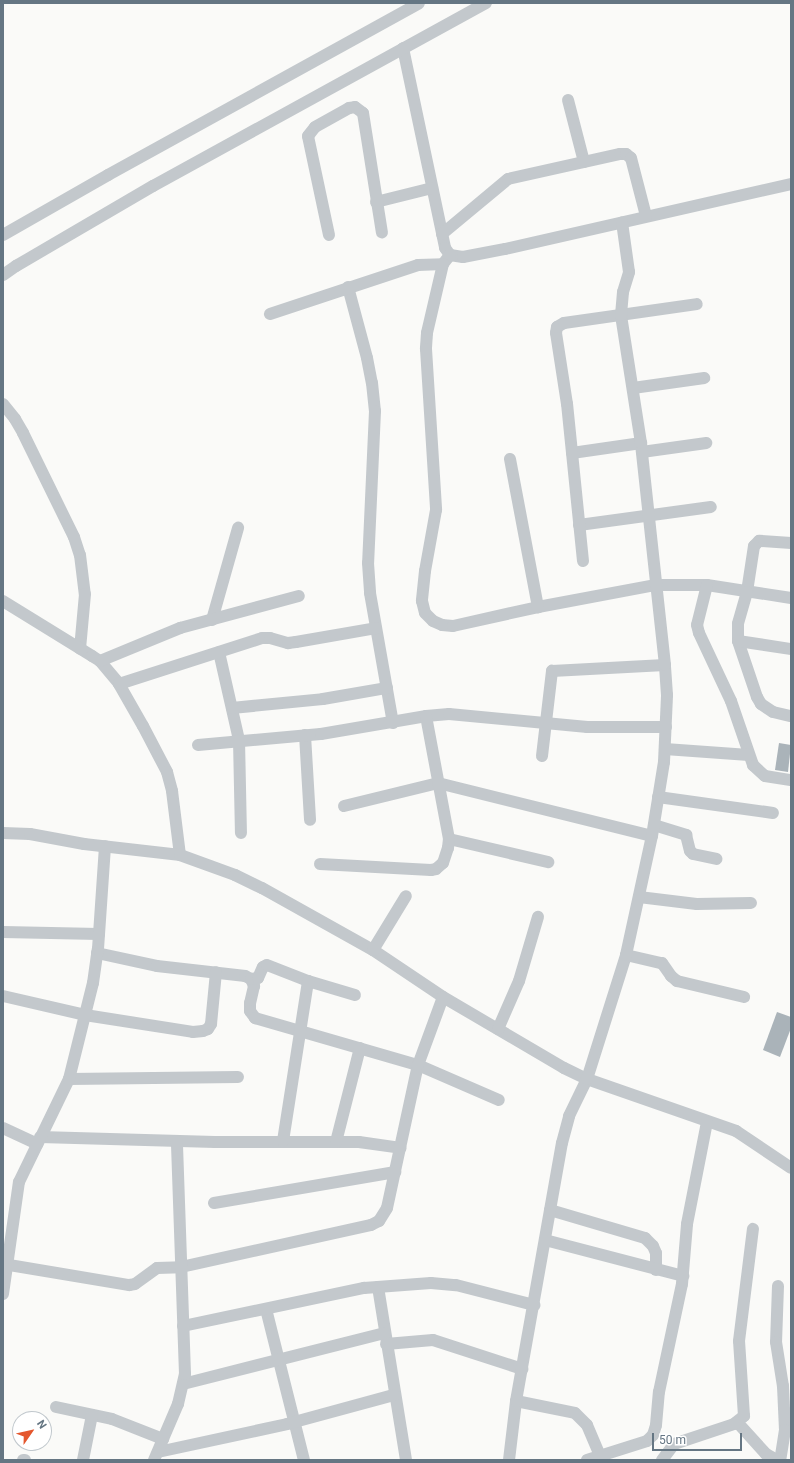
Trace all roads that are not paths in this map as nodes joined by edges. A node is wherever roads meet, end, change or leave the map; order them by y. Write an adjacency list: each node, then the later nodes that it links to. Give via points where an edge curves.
1 (419, 3): 13 (street)
2 (486, 3): 3 (street)
3 (403, 48): 7 (street); 16 (street, via 146,190)
4 (568, 100): 5 (street)
5 (584, 162): 9 (street, via 620,154 629,156); 12 (street, via 508,179)
6 (791, 184): 9 (street)
7 (432, 188): 8 (street); 12 (street)
8 (376, 202): 11 (street); 14 (street, via 363,113 355,107 349,108 315,127 308,136)
9 (646, 216): 10 (street)
10 (622, 222): 15 (street); 20 (street, via 629,272 623,292)
11 (382, 233)
12 (442, 234): 15 (street)
13 (3, 235)
14 (329, 235)
15 (447, 260): 17 (street, via 418,265); 40 (street, via 427,333 426,349 436,510 425,571 422,601 425,613 433,621 453,626)
16 (3, 275)
17 (348, 287): 19 (street); 42 (street, via 367,358 375,411 368,563)
18 (697, 304): 20 (street)
19 (270, 314)
20 (621, 315): 22 (street); 26 (street, via 564,323 557,327)
21 (704, 378): 22 (street)
22 (633, 388): 25 (street)
23 (3, 404): 44 (street, via 15,419 74,537 80,555 85,594)
24 (706, 443): 25 (street)
25 (641, 448): 26 (street); 29 (street)
26 (572, 453): 30 (street)
27 (510, 459): 40 (street)
28 (711, 508): 29 (street)
29 (648, 515): 30 (street); 34 (street)
30 (580, 525): 33 (street)
31 (238, 528): 41 (street)
32 (791, 543): 36 (street, via 759,540 754,546)
33 (583, 561)
34 (656, 585): 35 (street); 40 (street); 48 (street)
35 (707, 585): 36 (street); 61 (street, via 698,633 731,701)
36 (747, 592): 38 (street); 43 (street, via 738,624)
37 (299, 596): 41 (street)
38 (791, 598)
39 (3, 601): 44 (street)
40 (538, 607)
41 (212, 620): 47 (street, via 180,628)
42 (376, 628): 46 (street, via 288,643 262,638); 50 (street)
43 (738, 641): 45 (street); 53 (street, via 761,704 773,712)
44 (80, 649): 47 (street)
45 (791, 649)
46 (219, 652): 49 (street); 51 (street)
47 (100, 661): 49 (street)
48 (665, 664): 54 (street, via 552,670); 56 (street)
49 (119, 684): 74 (street, via 166,772 172,791)
50 (387, 688): 51 (street, via 323,699); 55 (street)
51 (232, 708): 58 (street)
52 (426, 716): 54 (street, via 449,714); 55 (street); 64 (street)
53 (791, 716)
54 (548, 722): 56 (street, via 587,727); 62 (street)
55 (393, 723): 57 (street)
56 (666, 727): 60 (street)
57 (305, 735): 58 (street); 68 (street)
58 (239, 740): 59 (street); 71 (street)
59 (198, 744)
60 (665, 749): 61 (street); 65 (street)
61 (749, 755): 63 (street, via 753,765 765,776)
62 (542, 756)
63 (791, 780)
64 (438, 782): 66 (street); 69 (street); 72 (street)
65 (658, 796): 67 (street); 69 (street)
66 (344, 806)
67 (773, 813)
68 (310, 820)
69 (653, 830): 75 (street, via 686,834 693,854); 79 (street)
70 (3, 833): 73 (street, via 30,834)
71 (241, 833)
72 (449, 839): 76 (street); 77 (street, via 446,858 440,867 431,870)
73 (105, 846): 74 (street); 83 (street)
74 (180, 855): 84 (street, via 262,888)
75 (716, 859)
76 (548, 862)
77 (320, 864)
78 (406, 896): 84 (street)
79 (639, 897): 80 (street, via 697,904); 86 (street)
80 (751, 903)
81 (538, 917): 95 (street, via 519,981)
82 (3, 932): 83 (street)
83 (99, 934): 85 (street)
84 (373, 950): 92 (street)
85 (97, 953): 87 (street, via 157,966); 94 (street)
86 (626, 955): 93 (street, via 662,963 677,981); 101 (street)
87 (216, 972): 88 (street); 94 (street, via 211,1024 203,1031 193,1032)
88 (251, 979): 89 (street, via 258,978 263,967 267,965); 96 (street, via 254,986 250,1011 255,1018)
89 (308, 981): 90 (street); 96 (street)
90 (355, 994)
91 (3, 996): 94 (street)
92 (443, 997): 95 (street); 98 (street)
93 (744, 997)
94 (85, 1015): 100 (street)
95 (498, 1029): 101 (street)
96 (300, 1031): 97 (street); 107 (street)
97 (360, 1048): 98 (street); 108 (street)
98 (418, 1065): 102 (street, via 444,1074); 109 (street)
99 (238, 1077): 100 (street)
100 (68, 1079): 105 (street)
101 (587, 1079): 103 (street); 113 (street, via 565,1130)
102 (499, 1100)
103 (707, 1122): 110 (street, via 736,1131); 119 (street, via 687,1224)
104 (3, 1128): 105 (street)
105 (39, 1141): 106 (street); 116 (street, via 19,1182)
106 (177, 1141): 107 (street); 117 (street)
107 (282, 1141): 108 (street)
108 (336, 1142): 109 (street, via 358,1142)
109 (401, 1148): 111 (street)
110 (791, 1168)
111 (395, 1172): 112 (street); 117 (street, via 387,1208 379,1221 371,1225)
112 (214, 1203)
113 (550, 1210): 115 (street); 118 (street, via 645,1238 653,1246 656,1254)
114 (753, 1229): 135 (street, via 739,1341 744,1416)
115 (545, 1240): 118 (street); 123 (street)
116 (5, 1264): 117 (street, via 129,1284 138,1282 158,1268); 122 (street)
117 (181, 1267): 125 (street)
118 (656, 1270): 119 (street)
119 (683, 1276): 138 (street, via 659,1392 653,1435 647,1441)
120 (778, 1286): 145 (street, via 776,1342 783,1386 785,1430)
121 (378, 1287): 123 (street, via 443,1283); 124 (street); 126 (street)
122 (3, 1294)
123 (534, 1305): 128 (street)
124 (266, 1309): 125 (street); 127 (street)
125 (183, 1326): 129 (street)
126 (386, 1338): 127 (street); 128 (street, via 432,1340); 130 (street)
127 (279, 1359): 129 (street); 134 (street)
128 (522, 1369): 131 (street)
129 (183, 1384): 136 (street, via 178,1404)
130 (394, 1395): 134 (street); 141 (street)
131 (516, 1401): 138 (street, via 574,1413 587,1425); 142 (street)
132 (56, 1407): 133 (street)
133 (92, 1414): 136 (street); 139 (street)
134 (295, 1422): 137 (street); 140 (street)
135 (737, 1422): 144 (street, via 674,1444); 145 (street, via 766,1454)
136 (163, 1439): 137 (street)
137 (156, 1456)
138 (601, 1458): 143 (street)
139 (83, 1460)
140 (304, 1460)
141 (406, 1460)
142 (509, 1460)
143 (587, 1460)
144 (662, 1460)
145 (778, 1460)

